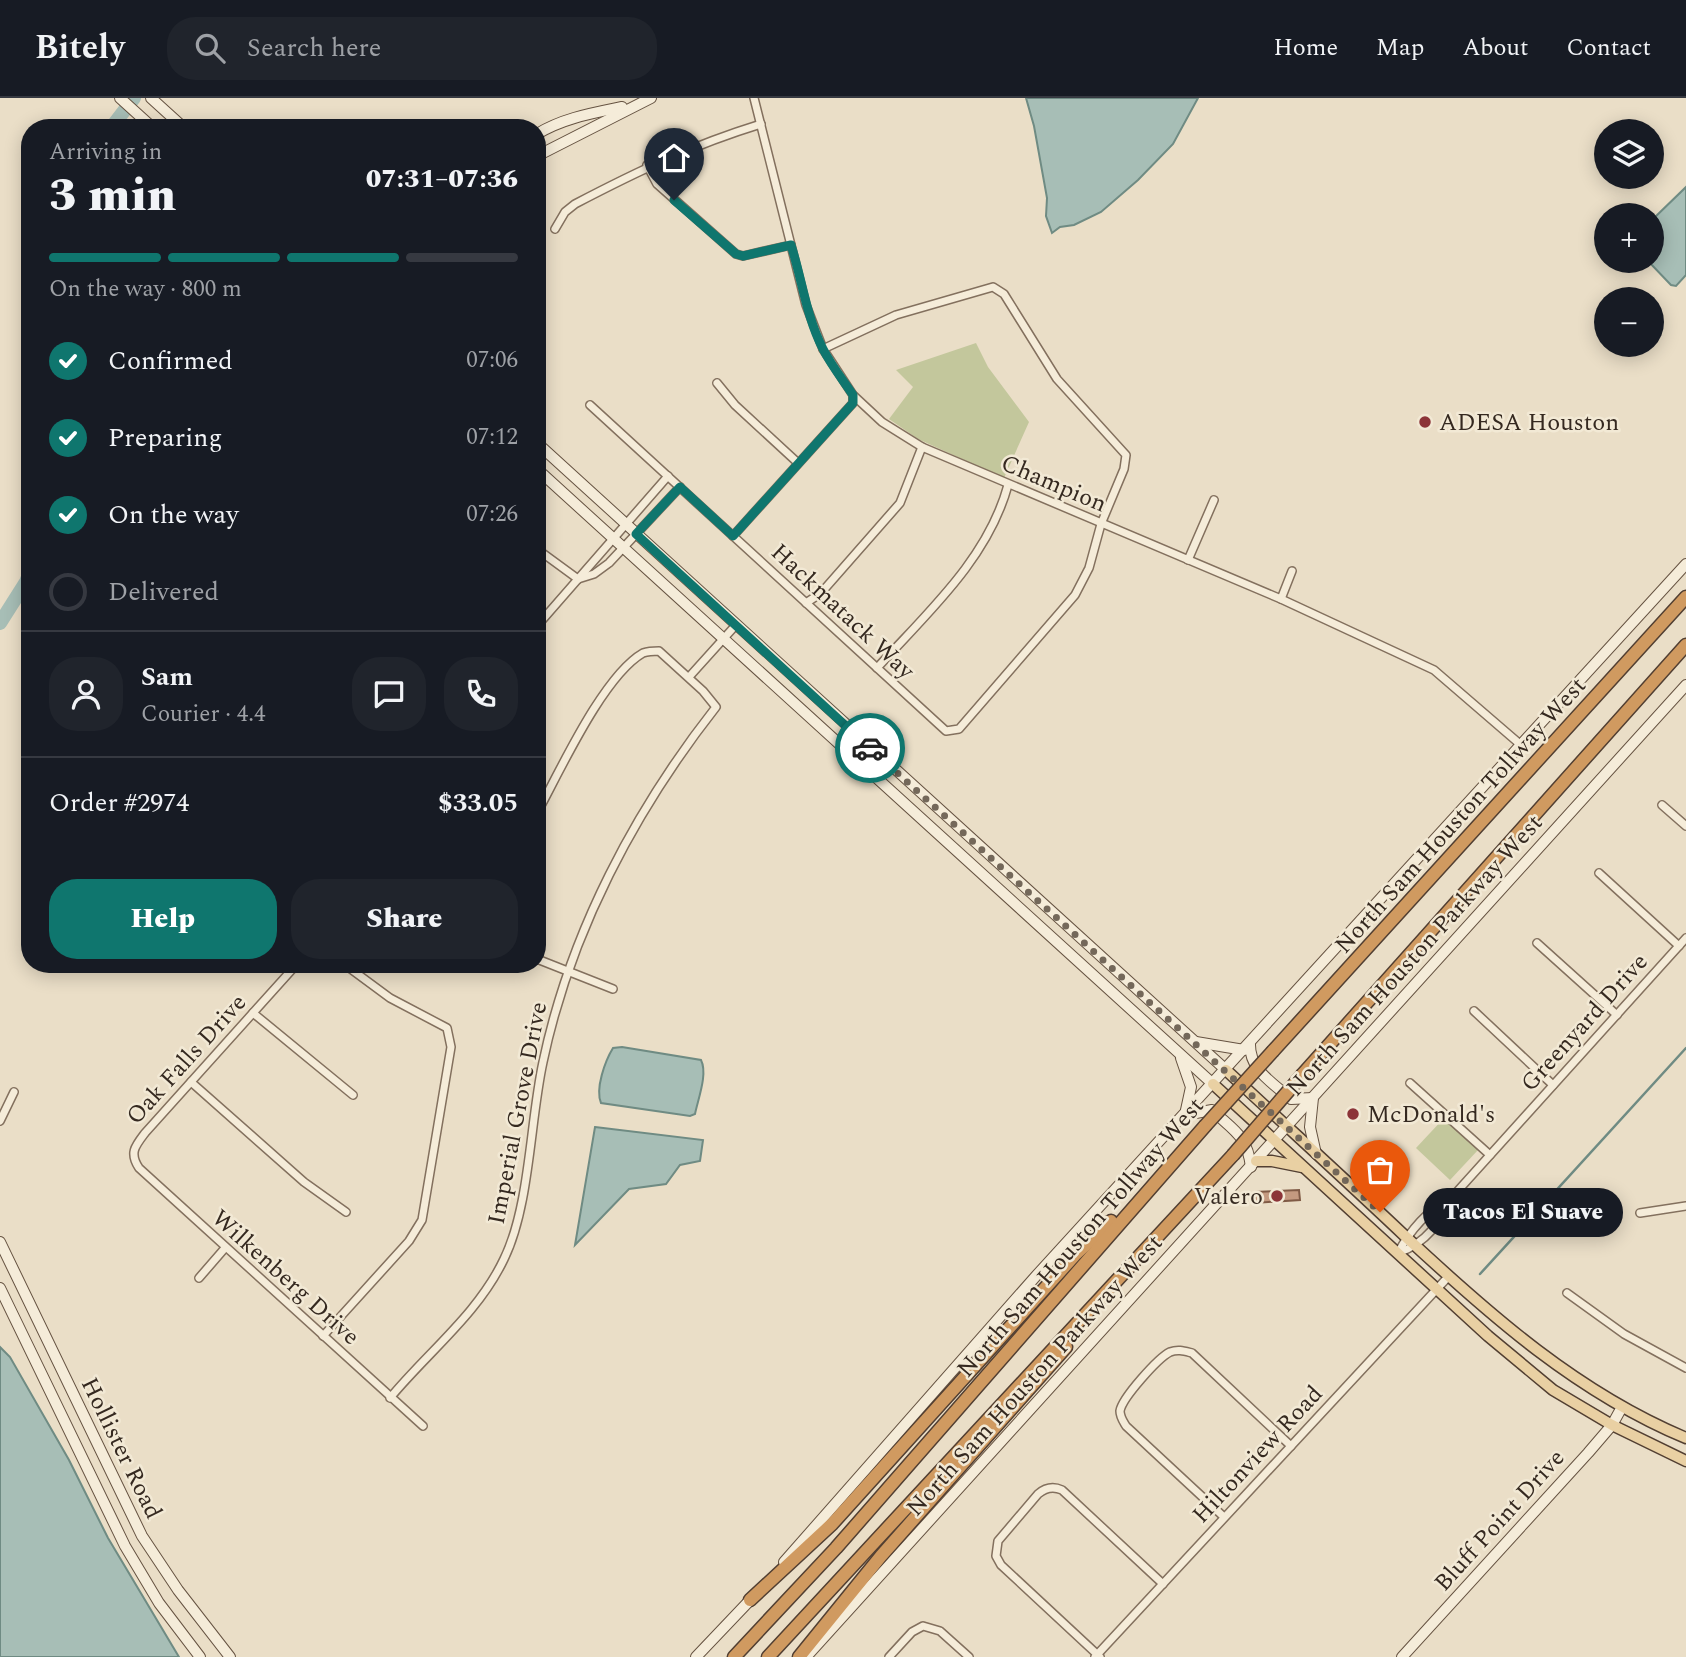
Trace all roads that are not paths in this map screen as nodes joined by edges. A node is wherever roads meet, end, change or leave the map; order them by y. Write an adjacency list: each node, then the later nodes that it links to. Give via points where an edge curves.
1 (120, 98): 6 (main road)
2 (150, 98): 7 (main road)
3 (651, 98): 5 (main road)
4 (754, 98): 8 (street, Champion)
5 (636, 104): 9 (main road); 10 (main road)
6 (143, 119)
7 (174, 119)
8 (761, 124): 11 (street); 13 (street, Champion)
9 (546, 128)
10 (546, 151)
11 (647, 165): 12 (street, via 575,204); 13 (street, via 657,184 736,254)
12 (555, 229)
13 (791, 245): 14 (street, Champion)
14 (823, 349): 16 (street, Champion); 27 (street, via 896,315 993,287 1004,294 1057,379 1126,455)
15 (717, 383): 20 (street)
16 (853, 395): 18 (street, Champion, via 882,422); 20 (street, via 853,403)
17 (590, 405): 21 (street, Hackmatack Way)
18 (922, 447): 23 (street, Champion); 39 (street, via 900,503 821,593)
19 (546, 451): 26 (main road)
20 (798, 463): 29 (street)
21 (668, 476): 24 (street, Hackmatack Way); 26 (street)
22 (546, 477): 30 (main road)
23 (1008, 485): 27 (street, Champion); 44 (street, via 976,556)
24 (680, 487): 28 (street); 29 (street, Hackmatack Way)
25 (1213, 500): 33 (street)
26 (625, 524): 28 (main road); 30 (street)
27 (1101, 524): 33 (street, Champion); 44 (street, Hackmatack Way, via 1089,568 1075,595 959,729 946,731)
28 (636, 534): 31 (street); 41 (main road)
29 (733, 536): 39 (street, Hackmatack Way)
30 (612, 538): 31 (main road); 36 (street)
31 (623, 548): 36 (street, via 594,575); 42 (main road)
32 (546, 556): 36 (street)
33 (1188, 561): 38 (street, Champion)
34 (1686, 564): 47 (main road)
35 (1292, 571): 38 (street)
36 (578, 579): 40 (street)
37 (1686, 597): 83 (highway, North Sam Houston Tollway West, bridge)
38 (1280, 599): 47 (street, Champion, via 1434,670)
39 (806, 603): 44 (street, Hackmatack Way)
40 (546, 616)
41 (736, 626): 42 (street); 48 (main road)
42 (723, 640): 45 (street); 49 (main road)
43 (1686, 646): 96 (highway, North Sam Houston Tollway West, bridge)
44 (877, 668)
45 (689, 677): 50 (street, via 659,651 648,651 636,659 601,700); 60 (street, Imperial Grove Drive, via 716,707 656,791 592,911)
46 (1686, 685): 77 (main road, North Sam Houston Parkway West)
47 (1521, 745): 68 (main road)
48 (906, 781): 49 (main road); 54 (main road)
49 (893, 794): 55 (main road)
50 (546, 797)
51 (1662, 805): 52 (street)
52 (1686, 826)
53 (1599, 873): 58 (street)
54 (1022, 885): 55 (main road); 67 (main road)
55 (1009, 899): 69 (main road)
56 (1686, 938): 58 (street, Greenyard Drive)
57 (1537, 943): 66 (street)
58 (1679, 946): 66 (street, Greenyard Drive)
59 (546, 963): 60 (street)
60 (567, 971): 63 (street); 107 (street, Imperial Grove Drive, via 543,1062 516,1224 505,1258 473,1307)
61 (289, 973): 65 (street, Oak Falls Drive)
62 (356, 973): 103 (street, via 390,998 447,1028 451,1047 427,1203 419,1228)
63 (613, 989)
64 (1474, 1011): 74 (street)
65 (253, 1013): 71 (street, Oak Falls Drive); 76 (street)
66 (1616, 1015): 74 (street, Greenyard Drive)
67 (1195, 1042): 68 (main road); 70 (main road)
68 (1247, 1047): 70 (main road); 77 (main road, via 1254,1066 1291,1099)
69 (1180, 1054): 73 (main road); 78 (main road, via 1191,1087)
70 (1226, 1070): 73 (main road); 80 (main road)
71 (191, 1082): 82 (street, Oak Falls Drive); 90 (street, via 296,1176)
72 (1409, 1083): 85 (street)
73 (1213, 1084): 78 (main road); 81 (main road)
74 (1553, 1085): 85 (street, Greenyard Drive)
75 (14, 1092): 79 (street)
76 (353, 1095)
77 (1313, 1098): 80 (main road, North Sam Houston Parkway West); 84 (main road, via 1310,1127)
78 (1184, 1116): 86 (main road, via 1212,1110 1242,1137); 118 (main road, via 1035,1276)
79 (0, 1121)
80 (1287, 1127): 81 (main road, North Sam Houston Parkway West); 84 (main road)
81 (1275, 1141): 86 (main road, North Sam Houston Parkway West); 87 (main road)
82 (133, 1149): 95 (street, Wilkenberg Drive, via 139,1168)
83 (1179, 1154): 118 (highway, via 1075,1255 832,1524); 124 (highway, North Sam Houston Tollway West, via 836,1548)
84 (1317, 1154): 92 (main road)
85 (1490, 1155): 88 (street, Greenyard Drive)
86 (1254, 1164): 87 (main road, via 1272,1161); 127 (main road, North Sam Houston Parkway West)
87 (1304, 1167): 97 (main road)
88 (1454, 1195): 92 (street, Greenyard Drive, via 1433,1208); 94 (street, Greenyard Drive, via 1441,1221)
89 (1686, 1206): 91 (street)
90 (346, 1212)
91 (1640, 1213)
92 (1406, 1237): 94 (main road); 97 (street, Greenyard Drive)
93 (0, 1242): 105 (main road, Hollister Road)
94 (1417, 1247): 97 (street, Greenyard Drive); 98 (main road)
95 (225, 1248): 99 (street); 103 (street, Wilkenberg Drive)
96 (1143, 1252): 125 (highway, North Sam Houston Tollway West); 126 (highway)
97 (1398, 1253): 101 (main road)
98 (1448, 1277): 101 (street, Hiltonview Road); 108 (main road, via 1535,1350)
99 (199, 1278)
100 (0, 1288): 106 (main road, Hollister Road)
101 (1436, 1289): 109 (main road, via 1553,1390); 112 (street, Hiltonview Road)
102 (1567, 1293): 104 (street, via 1624,1334)
103 (323, 1336): 107 (street, Wilkenberg Drive)
104 (1686, 1368)
105 (70, 1391): 106 (main road); 115 (main road, Hollister Road)
106 (54, 1398): 116 (main road, Hollister Road)
107 (390, 1398): 110 (street, Wilkenberg Drive)
108 (1622, 1407): 109 (main road, Bluff Point Drive); 111 (main road)
109 (1612, 1425): 113 (main road); 129 (main road, Bluff Point Drive)
110 (423, 1426)
111 (1686, 1438)
112 (1291, 1446): 114 (street, Hiltonview Road); 114 (street, via 1192,1353 1179,1350 1164,1355 1125,1398 1121,1418)
113 (1686, 1461)
114 (1224, 1517): 117 (street, Hiltonview Road)
115 (142, 1536): 116 (main road); 119 (main road, Hollister Road)
116 (125, 1546): 122 (main road, Hollister Road, via 159,1603)
117 (1163, 1584): 121 (street, Hiltonview Road); 121 (street, via 1062,1490 1043,1489 1038,1494 995,1547 1001,1565)
118 (750, 1600): 123 (main road)
119 (227, 1656)
120 (890, 1656): 128 (street, via 923,1626 940,1631)
121 (1097, 1656)
122 (200, 1657)
123 (696, 1657)
124 (734, 1657)
125 (768, 1657)
126 (799, 1657)
127 (806, 1657)
128 (969, 1657)
129 (1402, 1657)

